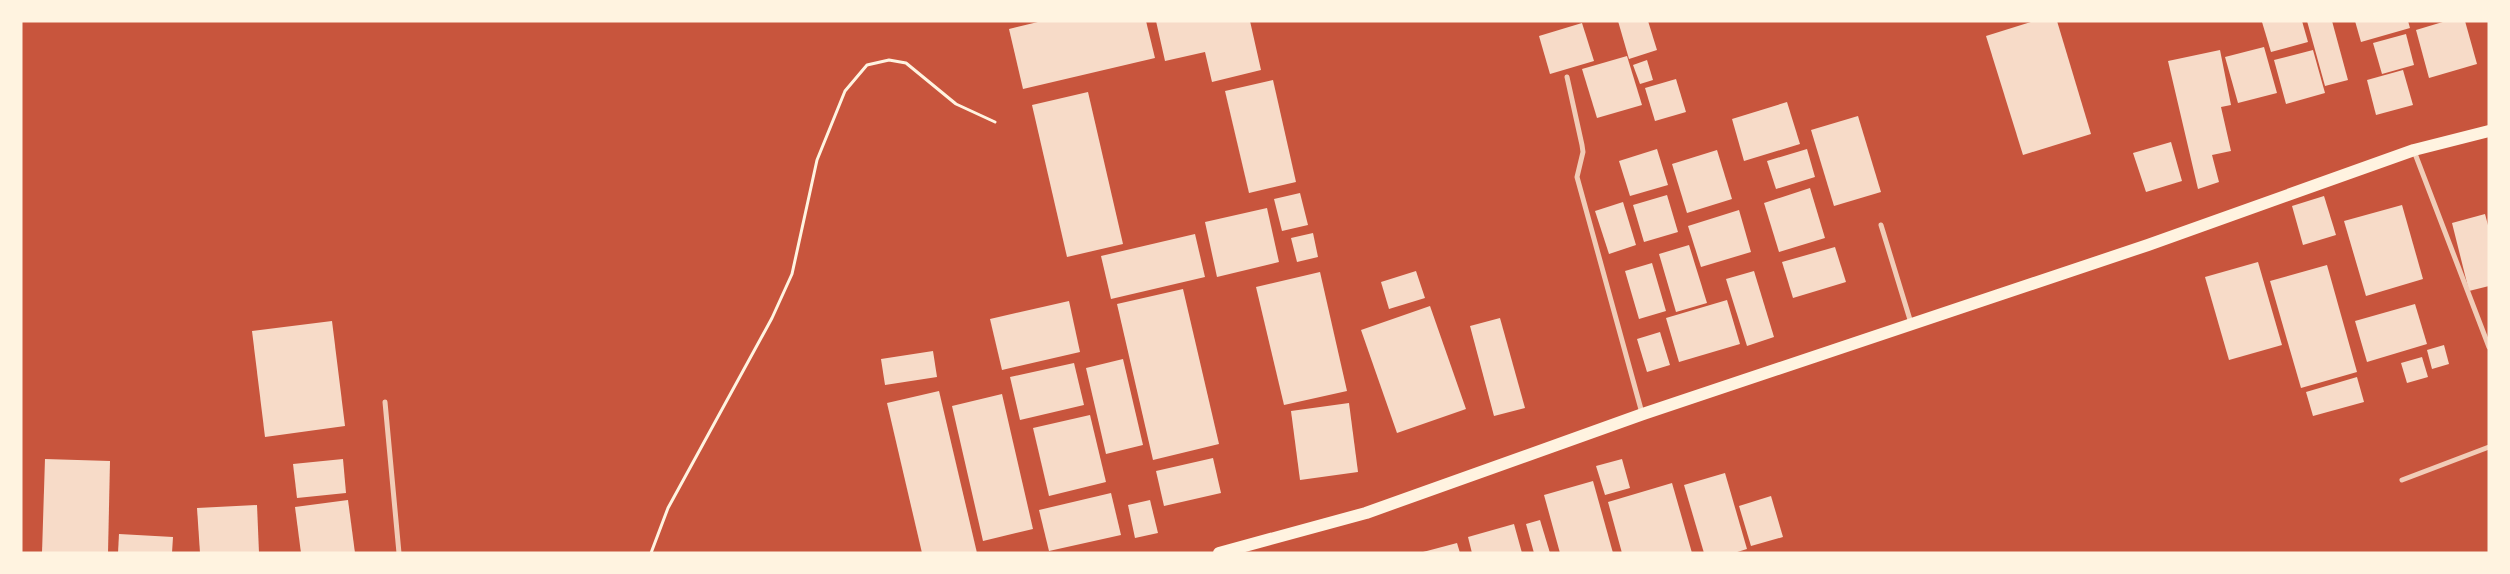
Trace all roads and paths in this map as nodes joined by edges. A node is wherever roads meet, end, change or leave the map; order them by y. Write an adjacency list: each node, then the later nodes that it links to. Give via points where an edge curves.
1 (1567, 77): 9 (street, via 1583,152 1576,177)
2 (995, 122): 13 (path, via 956,104 906,63 897,61 867,65 845,91 818,160 792,274 772,318 668,508)
3 (2489, 132): 4 (main road)
4 (2414, 150): 6 (main road); 7 (street)
5 (1881, 225): 6 (street)
6 (1912, 326): 9 (main road)
7 (2489, 347)
8 (385, 402): 12 (street)
9 (1643, 414): 14 (main road, via 1366,513)
10 (2489, 448): 11 (street)
11 (2402, 480)
12 (399, 553)
13 (651, 553)
14 (1219, 553)

